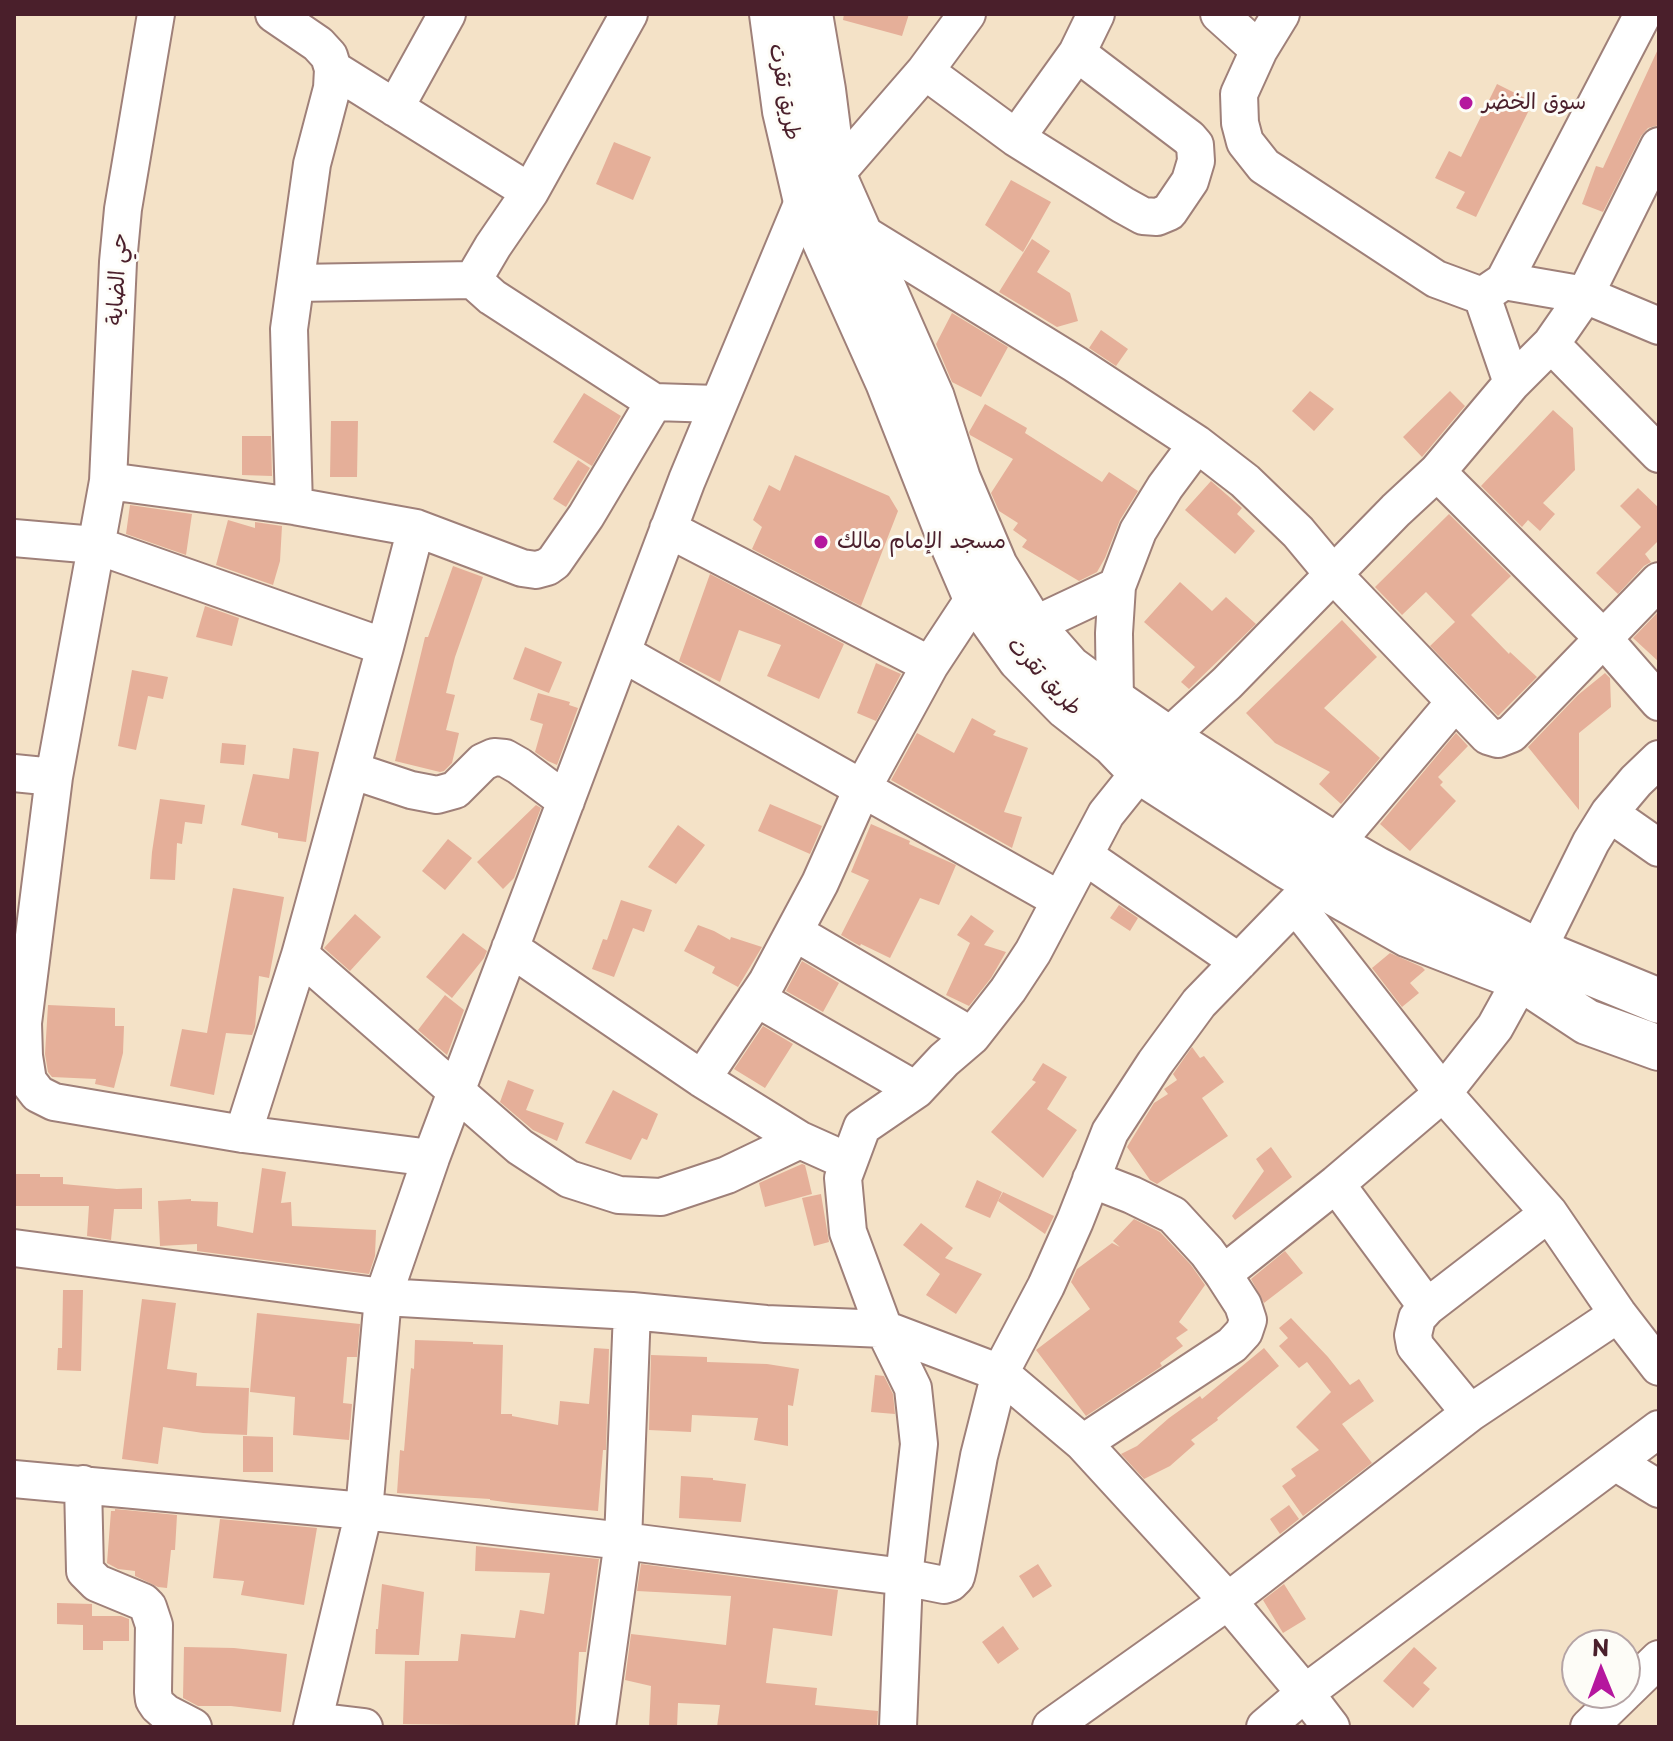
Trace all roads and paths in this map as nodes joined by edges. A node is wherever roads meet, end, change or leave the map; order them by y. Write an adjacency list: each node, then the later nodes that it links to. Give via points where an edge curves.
1 (156, 14): 34 (street, حي الضاية, via 123,209)
2 (274, 14): 14 (street, via 318,44)
3 (447, 14): 16 (street)
4 (629, 14): 20 (street)
5 (772, 14): 19 (main road, طريق تقرت, via 785,111)
6 (810, 14): 19 (main road, طريق تقرت, via 823,90)
7 (967, 14): 15 (street)
8 (1096, 14): 13 (street)
9 (1219, 14): 12 (street)
10 (1281, 14): 12 (street)
11 (1643, 14): 24 (street)
12 (1259, 50): 24 (street, via 1239,94 1240,123 1245,142 1264,166 1436,279)
13 (1077, 53): 17 (street); 17 (street, via 1195,145 1190,181 1169,212 1143,216)
14 (333, 69): 16 (street); 23 (street, via 312,164)
15 (925, 71): 17 (street); 19 (street)
16 (395, 108): 20 (street)
17 (1016, 138)
18 (1659, 146): 25 (street)
19 (820, 187): 21 (main road, طريق تقرت); 30 (street); 41 (main road, طريق تقرت, via 944,524)
20 (530, 192): 22 (street)
21 (859, 231): 31 (street); 41 (main road, طريق تقرت, via 932,398)
22 (473, 280): 23 (street); 29 (street)
23 (296, 283): 35 (street, via 289,329)
24 (1493, 288): 25 (street); 28 (street)
25 (1585, 295): 26 (street); 27 (street)
26 (1659, 326)
27 (1551, 344): 28 (street); 32 (street)
28 (1512, 383): 33 (street)
29 (654, 402): 30 (street); 36 (street, via 586,516 547,567 522,568)
30 (717, 404): 37 (street)
31 (1197, 444): 40 (street, via 1245,481); 43 (street, via 1138,531)
32 (1659, 454)
33 (1437, 472): 40 (street); 45 (street)
34 (108, 481): 35 (street); 39 (street, حي الضاية)
35 (294, 506): 36 (street)
36 (416, 528): 46 (street)
37 (668, 529): 47 (street); 48 (street)
38 (14, 538): 39 (street)
39 (95, 545): 46 (street); 57 (street, حي الضاية)
40 (1333, 574): 50 (street); 52 (street)
41 (985, 581): 44 (main road, طريق تقرت); 48 (street); 55 (main road, طريق تقرت, via 1020,659)
42 (1659, 581): 45 (street)
43 (1117, 586): 44 (street); 49 (street)
44 (1032, 626): 49 (main road, طريق تقرت, via 1069,668)
45 (1603, 638): 50 (street, via 1511,734 1488,736); 51 (street)
46 (385, 647): 54 (street)
47 (622, 653): 58 (street); 59 (street)
48 (930, 665): 58 (street)
49 (1115, 702): 52 (main road, طريق تقرت)
50 (1455, 702): 61 (street)
51 (1659, 702)
52 (1167, 738): 55 (street); 61 (main road, طريق تقرت)
53 (1659, 759): 60 (street)
54 (351, 770): 59 (street, via 437,795 455,790 483,762 505,758); 68 (street)
55 (1141, 772): 63 (street, via 1106,814); 64 (main road, طريق تقرت)
56 (14, 773): 57 (street)
57 (54, 777): 79 (street, حي الضاية, via 23,1023 28,1081 54,1102)
58 (862, 789): 65 (street); 66 (street)
59 (566, 801): 67 (street)
60 (1609, 813): 62 (street); 70 (street)
61 (1334, 845): 70 (main road, طريق تقرت)
62 (1659, 848)
63 (1085, 856): 65 (street); 69 (street)
64 (1308, 895): 69 (street); 70 (main road, طريق تقرت, via 1409,935); 78 (street)
65 (1060, 900): 73 (street, via 1033,952)
66 (794, 932): 71 (street); 73 (street)
67 (510, 948): 75 (street); 77 (street)
68 (300, 955): 77 (street); 79 (street)
69 (1239, 962): 83 (street, via 1199,1003 1155,1063 1110,1132)
70 (1530, 965): 72 (main road, طريق تقرت); 74 (main road, طريق تقرت, via 1587,1022); 78 (street, via 1495,1027)
71 (756, 998): 75 (street); 76 (street)
72 (1659, 1001)
73 (972, 1036): 76 (street)
74 (1659, 1048)
75 (702, 1079): 80 (street)
76 (916, 1090): 82 (street, via 862,1127)
77 (456, 1091): 80 (street, via 520,1147 569,1179 619,1195 661,1197 727,1175); 81 (street)
78 (1443, 1093): 84 (street); 85 (street)
79 (243, 1134): 81 (street, حي الضاية)
80 (800, 1140): 82 (street)
81 (431, 1158): 88 (street)
82 (849, 1162): 92 (street, via 843,1178 848,1232)
83 (1091, 1179): 87 (street, via 1173,1215); 94 (street, via 1046,1286)
84 (1336, 1184): 87 (street); 89 (street)
85 (1549, 1213): 89 (street); 91 (street)
86 (14, 1248): 88 (street)
87 (1223, 1274): 97 (street, via 1243,1305 1248,1320 1244,1332)
88 (383, 1297): 90 (street); 102 (street)
89 (1427, 1307): 95 (street, via 1417,1318 1415,1346)
90 (632, 1311): 92 (street); 103 (street)
91 (1618, 1314): 93 (street); 95 (street)
92 (884, 1329): 94 (street); 104 (street, via 913,1388 919,1444)
93 (1659, 1367)
94 (1000, 1373): 97 (street); 104 (street, via 956,1577 944,1585)
95 (1470, 1413): 105 (street)
96 (1659, 1429): 98 (street)
97 (1083, 1443): 105 (street)
98 (1615, 1462): 101 (street); 108 (street)
99 (14, 1479): 100 (street)
100 (83, 1484): 102 (street); 111 (street, via 85,1571 97,1583 148,1607 154,1625 154,1700)
101 (1659, 1489)
102 (364, 1511): 103 (street); 110 (street)
103 (623, 1541): 104 (street); 113 (street)
104 (904, 1577): 114 (street)
105 (1228, 1601): 108 (street); 115 (street)
106 (1659, 1659): 107 (street)
107 (1641, 1676)
108 (1305, 1693): 116 (street); 117 (street)
109 (1607, 1709): 118 (street)
110 (313, 1724): 112 (street)
111 (193, 1727)
112 (364, 1727)
113 (597, 1727)
114 (898, 1727)
115 (1051, 1727)
116 (1265, 1727)
117 (1331, 1727)
118 (1589, 1727)

